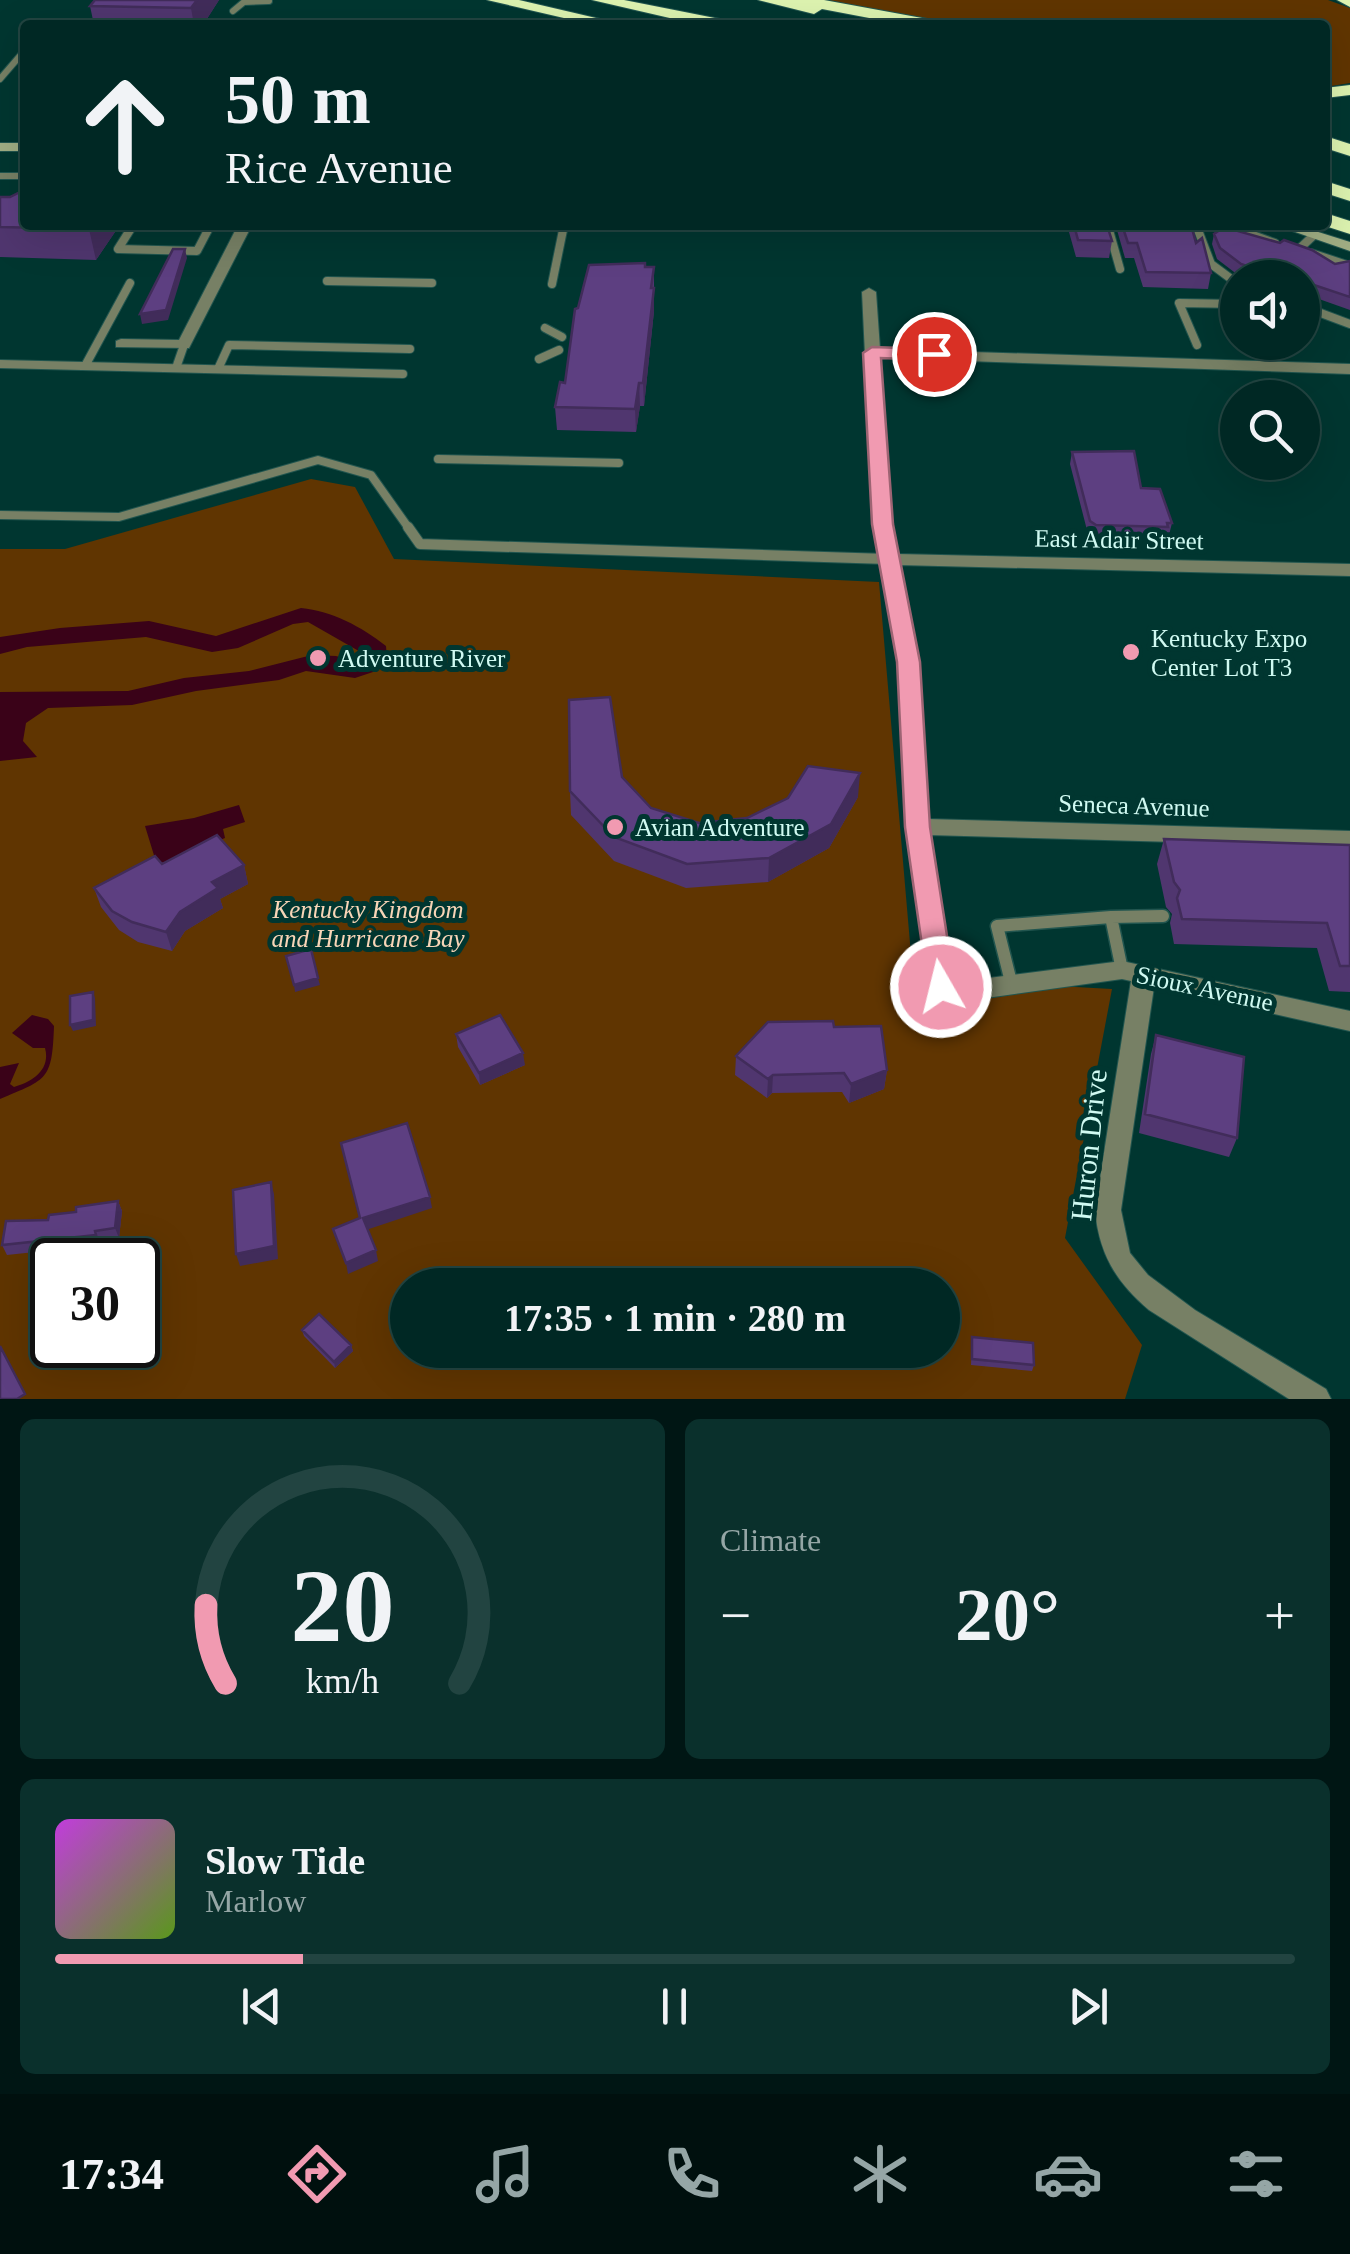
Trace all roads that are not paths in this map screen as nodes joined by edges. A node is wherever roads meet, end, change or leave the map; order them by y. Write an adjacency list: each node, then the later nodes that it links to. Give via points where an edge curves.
1 (496, 0): 8 (highway)
2 (600, 0): 9 (highway)
3 (690, 0): 10 (highway)
4 (766, 0): 11 (highway)
5 (798, 0): 12 (highway)
6 (270, 1): 7 (lane, via 244,2)
7 (233, 11)
8 (594, 20)
9 (700, 20)
10 (786, 20)
11 (870, 20)
12 (906, 20)
13 (20, 56): 14 (lane)
14 (0, 79)
15 (130, 230): 16 (lane, via 118,249 197,251)
16 (208, 230)
17 (242, 230): 42 (street)
18 (563, 230): 34 (lane)
19 (1109, 230): 29 (lane)
20 (1198, 230): 30 (lane, via 1210,264)
21 (1239, 230): 25 (lane)
22 (1317, 230): 25 (lane)
23 (1324, 230): 24 (main road)
24 (1350, 247)
25 (1298, 250): 26 (lane)
26 (1312, 253): 27 (lane); 28 (lane)
27 (1350, 266)
28 (1333, 268)
29 (1120, 269)
30 (1220, 271)
31 (326, 281): 33 (lane)
32 (130, 282): 49 (lane)
33 (432, 283)
34 (552, 284)
35 (869, 292): 46 (street)
36 (1220, 304): 43 (lane, via 1179,303)
37 (1320, 313): 38 (lane)
38 (1350, 324)
39 (545, 328): 40 (lane)
40 (562, 336)
41 (121, 344): 42 (street)
42 (184, 345): 50 (lane)
43 (1197, 345)
44 (410, 349): 51 (lane, via 229,345)
45 (560, 350): 47 (lane)
46 (872, 353): 52 (street); 57 (street)
47 (539, 359)
48 (0, 364): 49 (lane)
49 (85, 366): 50 (lane)
50 (176, 368): 51 (lane)
51 (218, 369): 53 (lane)
52 (1350, 369)
53 (404, 374)
54 (438, 459): 55 (lane)
55 (619, 462)
56 (0, 514): 57 (lane, via 119,517 318,460 372,475 420,544)
57 (887, 558): 58 (street, East Adair Street); 59 (street, via 908,662)
58 (1350, 570)
59 (918, 827): 60 (street, Seneca Avenue); 64 (street, Sioux Avenue, via 941,987 965,991)
60 (1350, 838)
61 (1163, 916): 62 (lane)
62 (1111, 917): 63 (lane); 64 (lane, via 997,926)
63 (1133, 972): 64 (street, Sioux Avenue); 65 (street, Sioux Avenue); 66 (street, Huron Drive, via 1108,1210 1113,1244 1126,1269 1159,1299)
64 (1012, 982)
65 (1350, 1021)
66 (1316, 1399)

